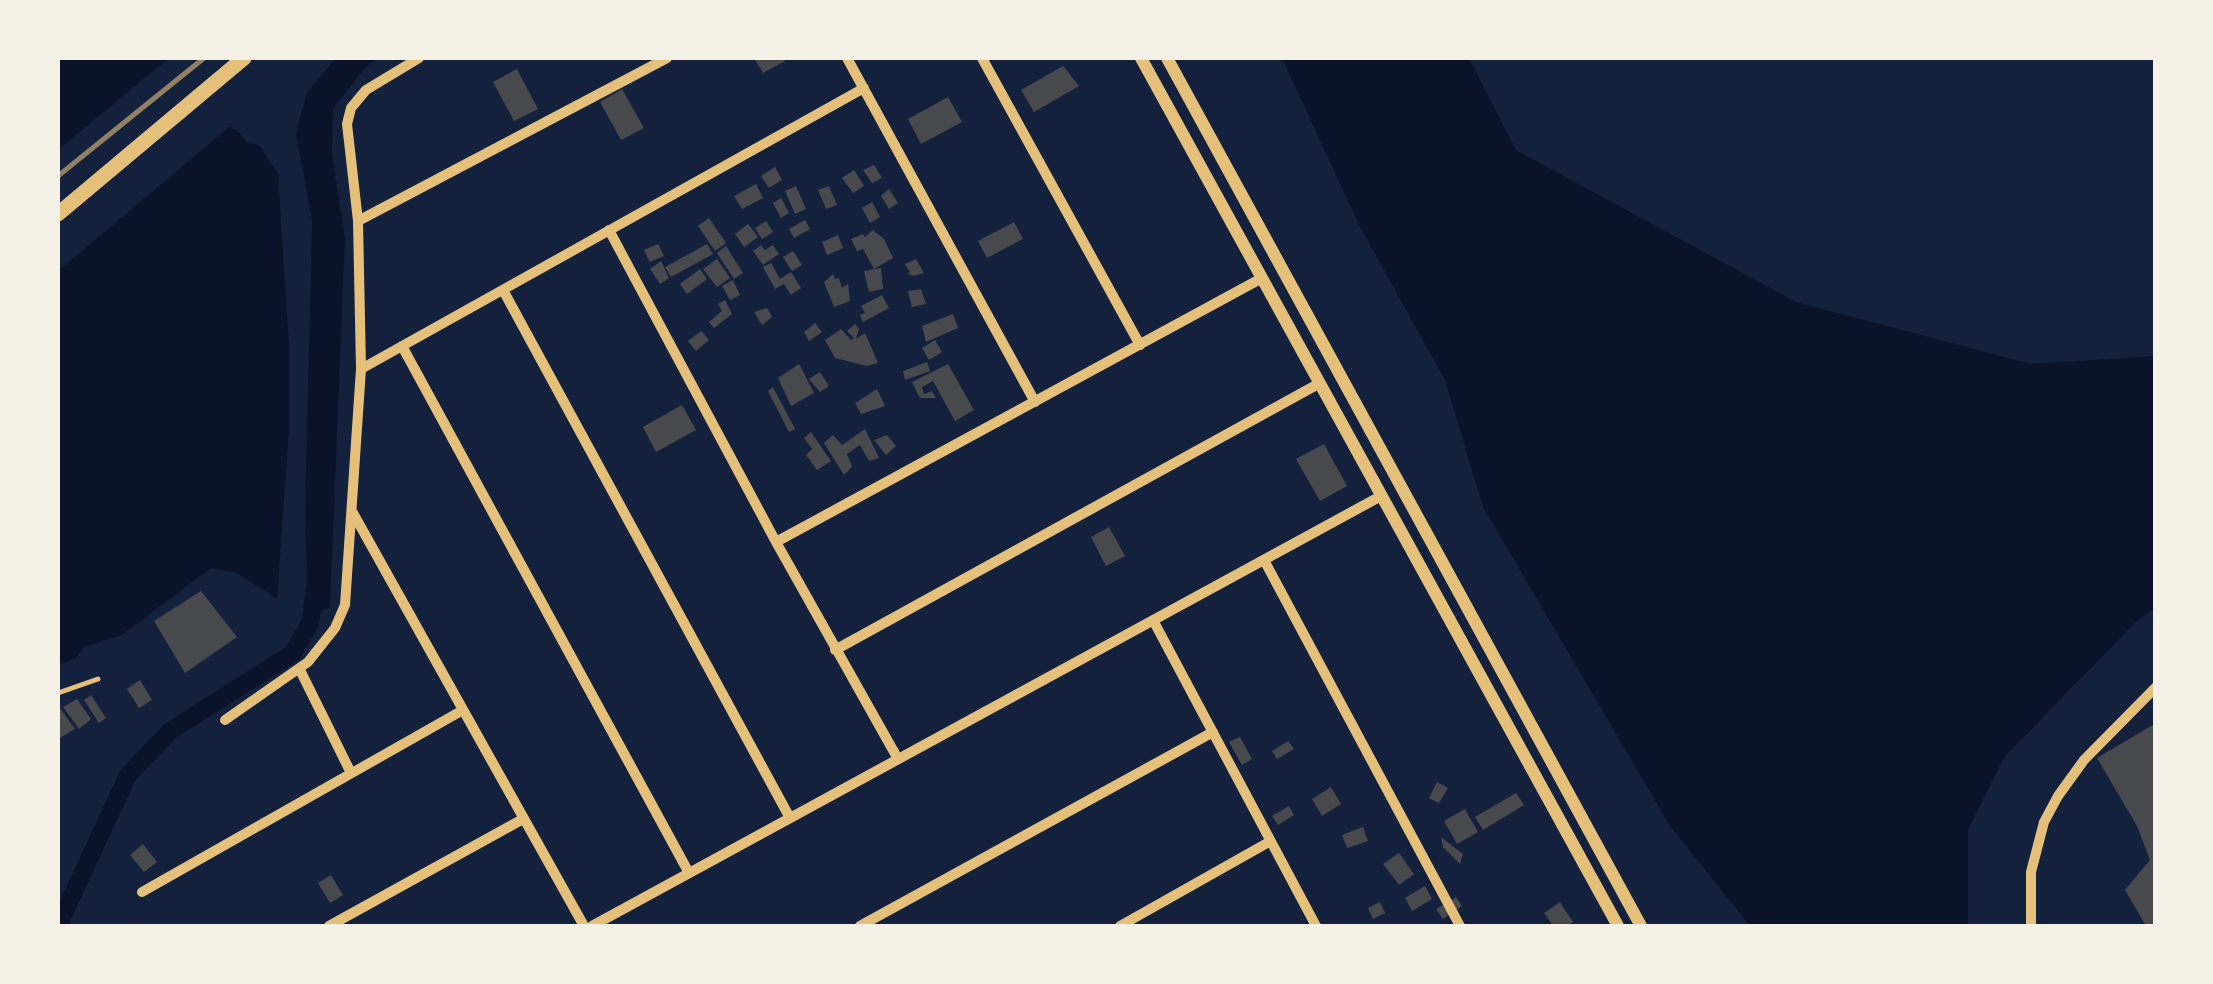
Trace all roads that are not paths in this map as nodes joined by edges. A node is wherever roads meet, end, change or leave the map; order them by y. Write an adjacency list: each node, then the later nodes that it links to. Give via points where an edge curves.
1 (244, 58): 9 (main road)
2 (420, 58): 10 (street, via 366,90 348,116)
3 (667, 58): 10 (street)
4 (848, 58): 8 (street)
5 (982, 58): 14 (street)
6 (1141, 58): 12 (street)
7 (1167, 58): 47 (street)
8 (864, 88): 11 (street); 18 (street)
9 (58, 214)
10 (358, 221): 16 (street)
11 (608, 230): 13 (street); 21 (street)
12 (1262, 278): 14 (street); 17 (street)
13 (503, 290): 15 (street); 34 (street)
14 (1140, 345): 18 (street)
15 (402, 346): 16 (street); 37 (street)
16 (361, 369): 20 (street)
17 (1320, 383): 19 (street); 24 (street)
18 (1035, 402): 21 (street)
19 (1382, 496): 22 (street); 46 (street)
20 (353, 513): 25 (street, via 345,605); 29 (street)
21 (776, 542): 24 (street)
22 (1264, 560): 23 (street); 45 (street)
23 (1153, 620): 31 (street); 32 (street)
24 (835, 650): 32 (street)
25 (300, 670): 30 (street); 33 (street)
26 (98, 679): 28 (lane)
27 (2156, 687): 48 (street, via 2084,760 2044,822 2031,872)
28 (58, 693)
29 (463, 710): 33 (street); 35 (street)
30 (225, 720)
31 (1213, 732): 36 (street); 42 (street)
32 (898, 759): 34 (street)
33 (351, 772): 38 (street)
34 (790, 818): 37 (street)
35 (523, 819): 39 (street); 40 (street)
36 (1269, 842): 43 (street); 44 (street)
37 (689, 873): 41 (street)
38 (142, 892)
39 (329, 926)
40 (584, 926)
41 (592, 926)
42 (860, 926)
43 (1120, 926)
44 (1316, 926)
45 (1460, 926)
46 (1618, 926)
47 (1642, 926)
48 (2031, 926)

